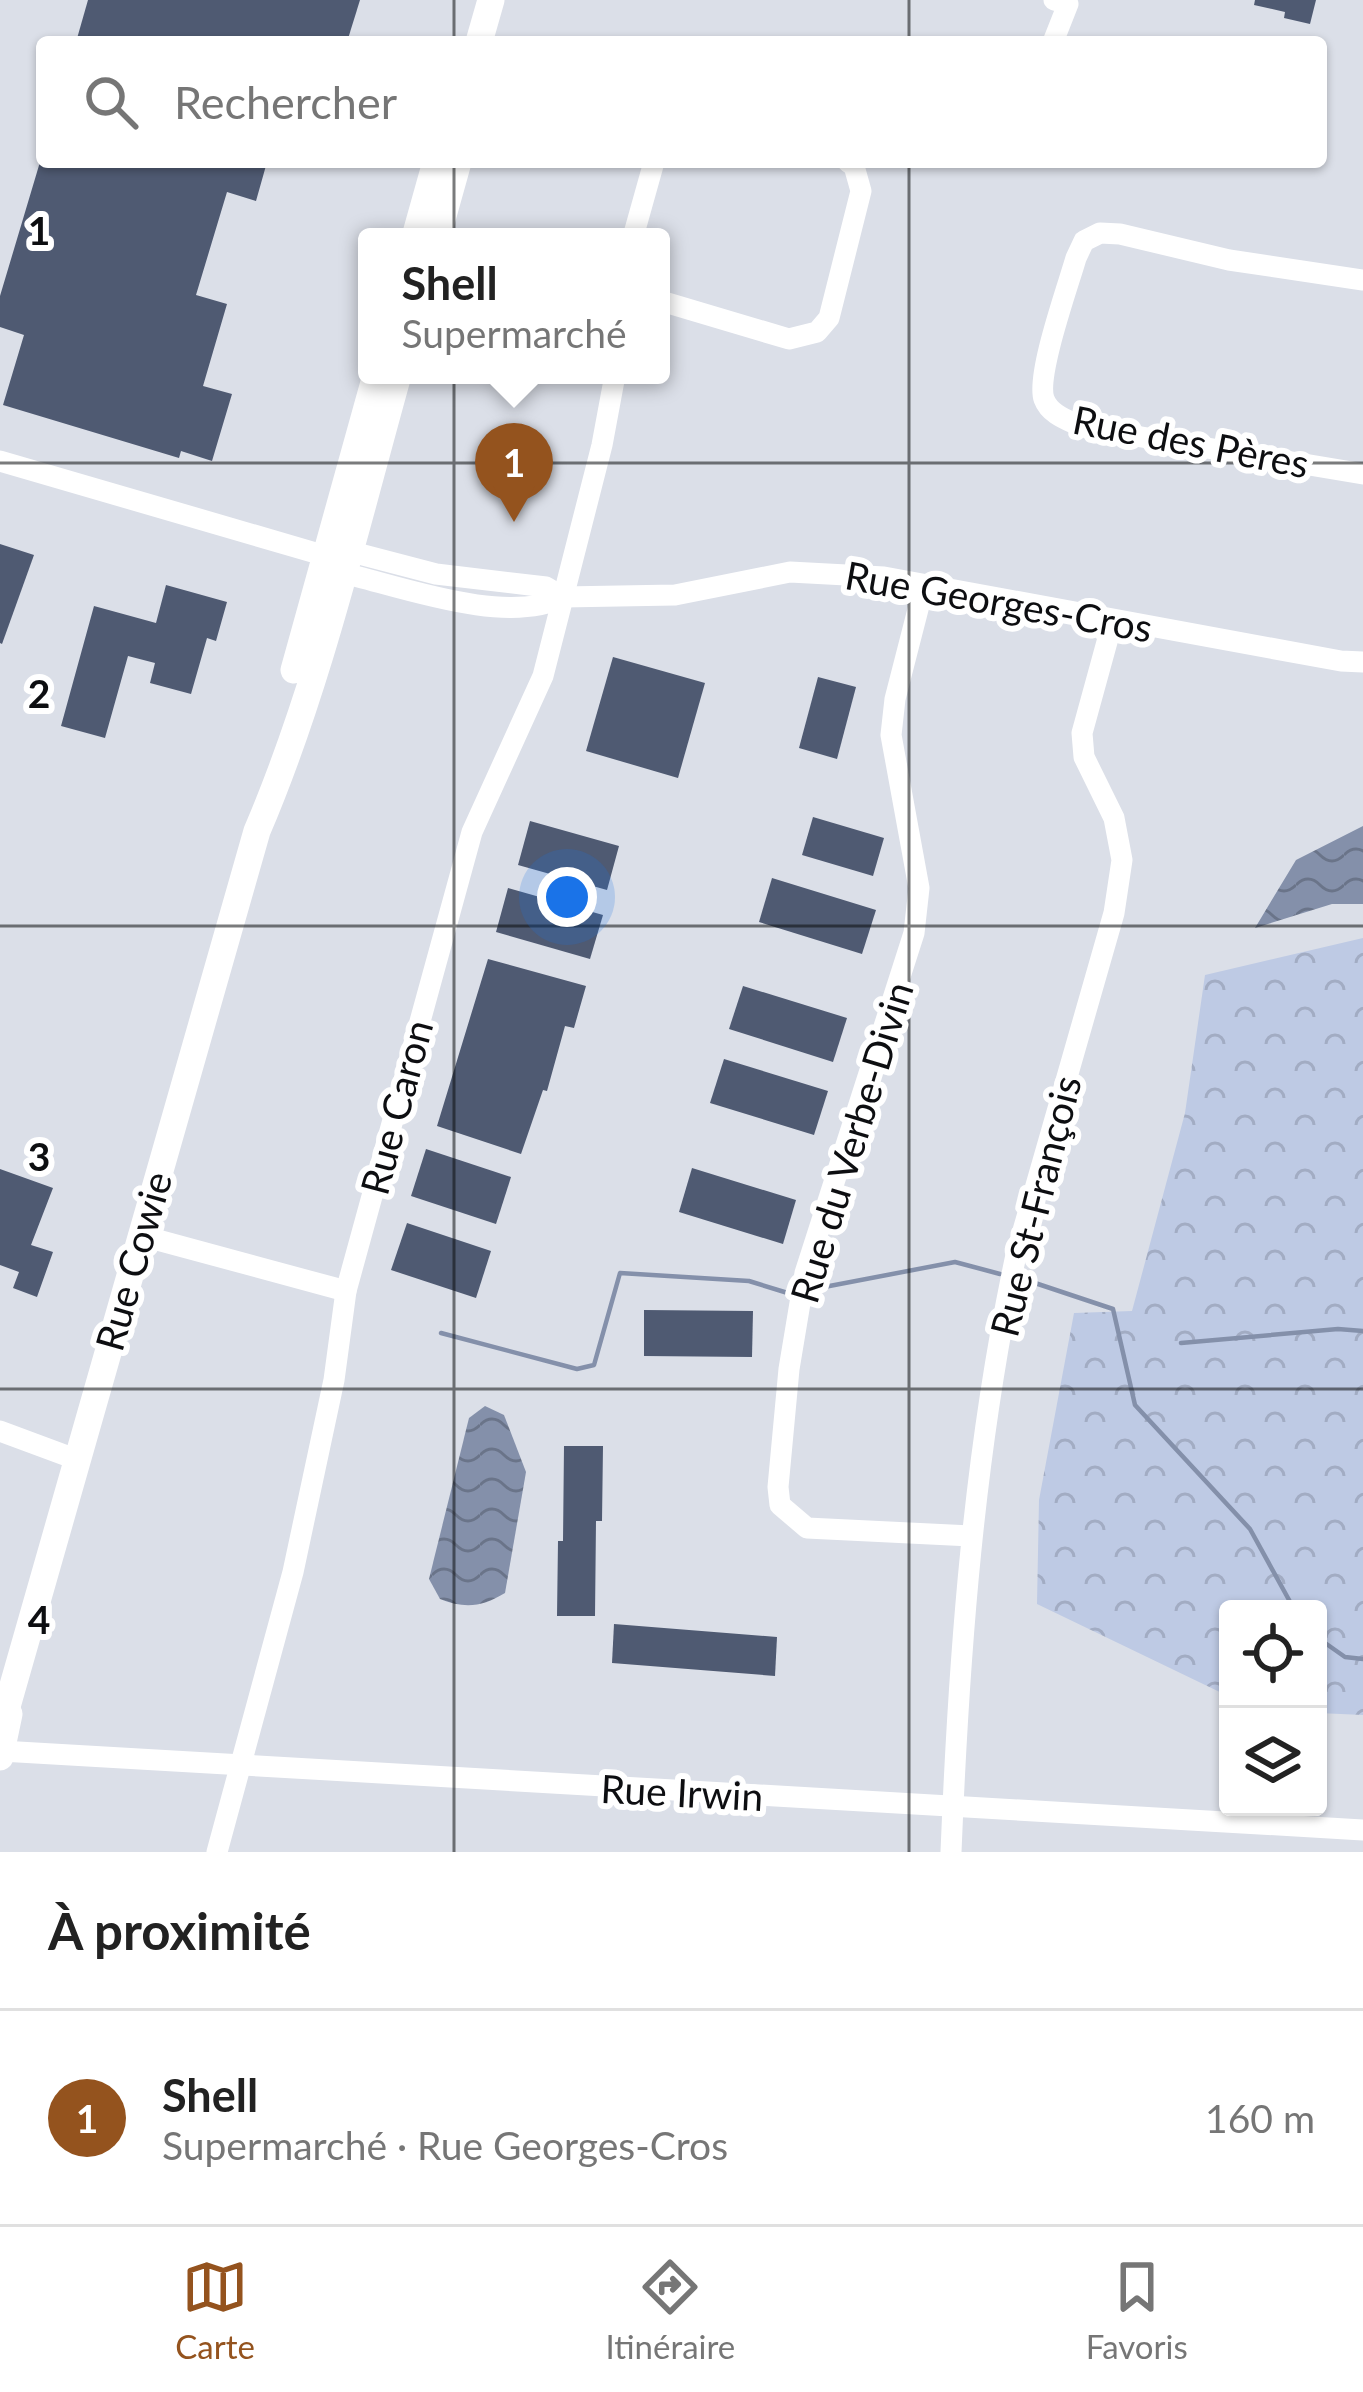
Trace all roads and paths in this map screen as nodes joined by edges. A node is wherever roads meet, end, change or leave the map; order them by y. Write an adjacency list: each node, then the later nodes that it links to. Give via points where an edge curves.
1 (491, 0): 3 (main road)
2 (1054, 0): 4 (street, via 1068,4)
3 (481, 36)
4 (1055, 36)
5 (434, 168): 9 (main road)
6 (456, 168): 10 (main road)
7 (652, 168): 11 (street)
8 (855, 168): 13 (street, via 861,191 830,318 818,332 789,339)
9 (418, 228)
10 (440, 228)
11 (636, 228)
12 (1363, 280): 18 (street, Rue des Pères, via 1100,232 1076,258 1043,375 1044,399 1082,427)
13 (670, 304)
14 (374, 384): 19 (main road, Rue Cowie)
15 (395, 384): 19 (main road, Rue Cowie)
16 (613, 384): 21 (street, Rue Caron)
17 (0, 461): 19 (street, Rue Georges-Cros)
18 (1363, 474)
19 (339, 560): 21 (street, Rue Georges-Cros, via 454,588 546,587); 24 (main road, Rue Cowie, via 262,784 257,831)
20 (923, 586): 21 (street, Rue Georges-Cros, via 790,572 675,595); 22 (street, Rue Georges-Cros); 28 (street, Rue du Verbe-Divin, via 891,735 920,888 914,933 805,1273 778,1487 780,1505 807,1528)
21 (563, 596): 25 (street, Rue Caron, via 543,676 472,832)
22 (1113, 620): 23 (street, Rue Georges-Cros); 28 (street, Rue St-François, via 1082,733 1122,860 1114,913 1016,1255)
23 (1363, 662)
24 (139, 1235): 25 (street); 27 (main road, Rue Cowie)
25 (346, 1291): 32 (street, Rue Caron, via 292,1572)
26 (0, 1431): 27 (street)
27 (78, 1460): 29 (main road, Rue Cowie)
28 (970, 1536): 33 (street, Rue St-François)
29 (13, 1692): 30 (main road, Rue Cowie); 31 (main road, Rue Cowie)
30 (0, 1731)
31 (1, 1754): 32 (street, Rue Irwin)
32 (238, 1767): 33 (street, Rue Irwin); 35 (street, Rue Caron)
33 (952, 1807): 34 (street, Rue Irwin); 36 (street, Rue St-François)
34 (1363, 1830)
35 (217, 1852)
36 (951, 1852)

